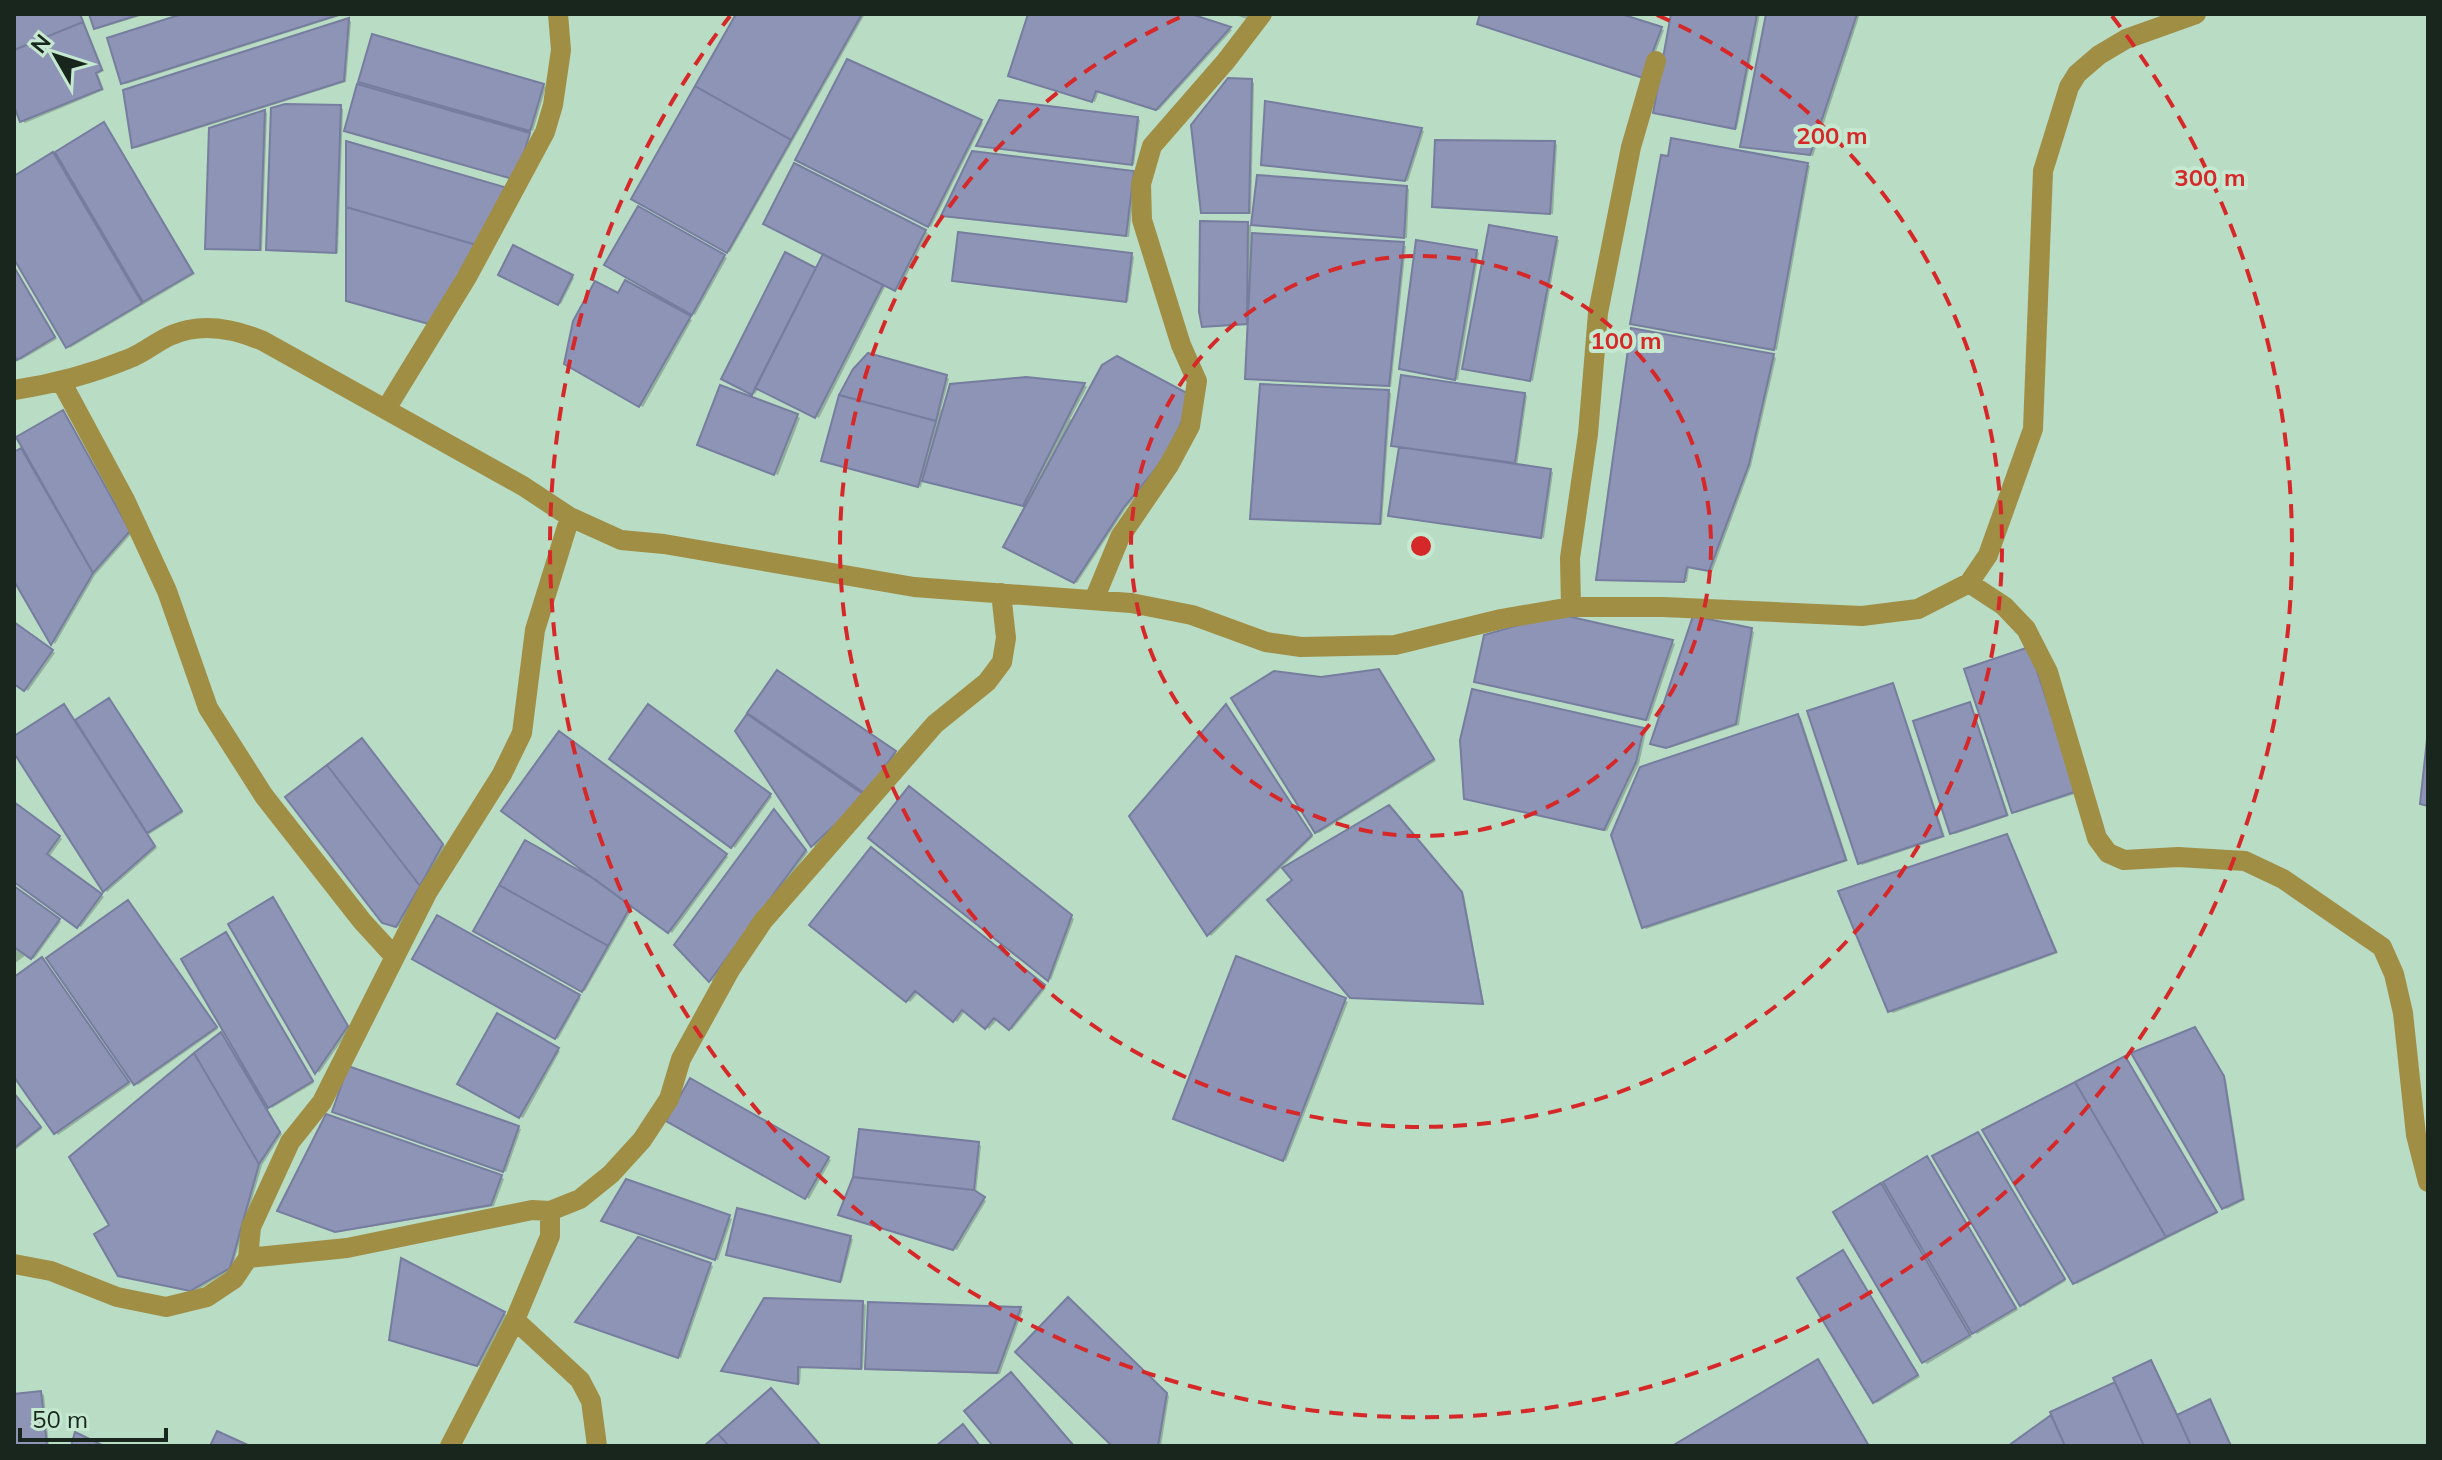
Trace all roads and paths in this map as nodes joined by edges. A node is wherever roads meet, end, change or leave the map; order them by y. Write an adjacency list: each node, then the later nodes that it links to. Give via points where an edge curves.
1 (558, 14): 7 (street, via 561,50 545,132 467,277)
2 (1262, 14): 11 (street, via 1152,146 1141,184 1142,220 1197,381 1190,426 1120,537)
3 (2196, 14): 9 (street, via 2126,39 2099,55 2069,87 2043,171 2033,429 1988,555)
4 (1656, 61): 12 (street, via 1631,147 1598,313 1570,558)
5 (62, 383): 6 (street); 7 (street, via 131,358 174,333 235,330); 13 (street, via 167,591 208,708 264,796)
6 (14, 390)
7 (386, 409): 8 (street)
8 (570, 517): 10 (street, via 621,540 914,587); 13 (street, via 535,630 522,733)
9 (1969, 583): 12 (street, via 1918,609 1862,616); 14 (street, via 2004,606 2026,629 2048,672 2097,838 2108,853 2124,860 2245,861 2283,879 2382,947 2403,1013 2416,1135)
10 (1001, 593): 11 (street); 15 (street, via 1006,638 1002,662 987,682 935,724 763,921 730,970 681,1059 669,1099 642,1140 580,1199)
11 (1094, 600): 12 (street, via 1192,615 1266,642 1301,647 1395,645)
12 (1571, 607)
13 (394, 956): 16 (street, via 322,1102 290,1142 251,1227)
14 (2428, 1182)
15 (550, 1211): 16 (street, via 532,1210 347,1248); 18 (street, via 550,1236)
16 (248, 1258): 17 (street, via 234,1279 207,1297 166,1307)
17 (14, 1264)
18 (515, 1320): 19 (street); 20 (street, via 580,1380 591,1401)
19 (450, 1446)
20 (597, 1446)

